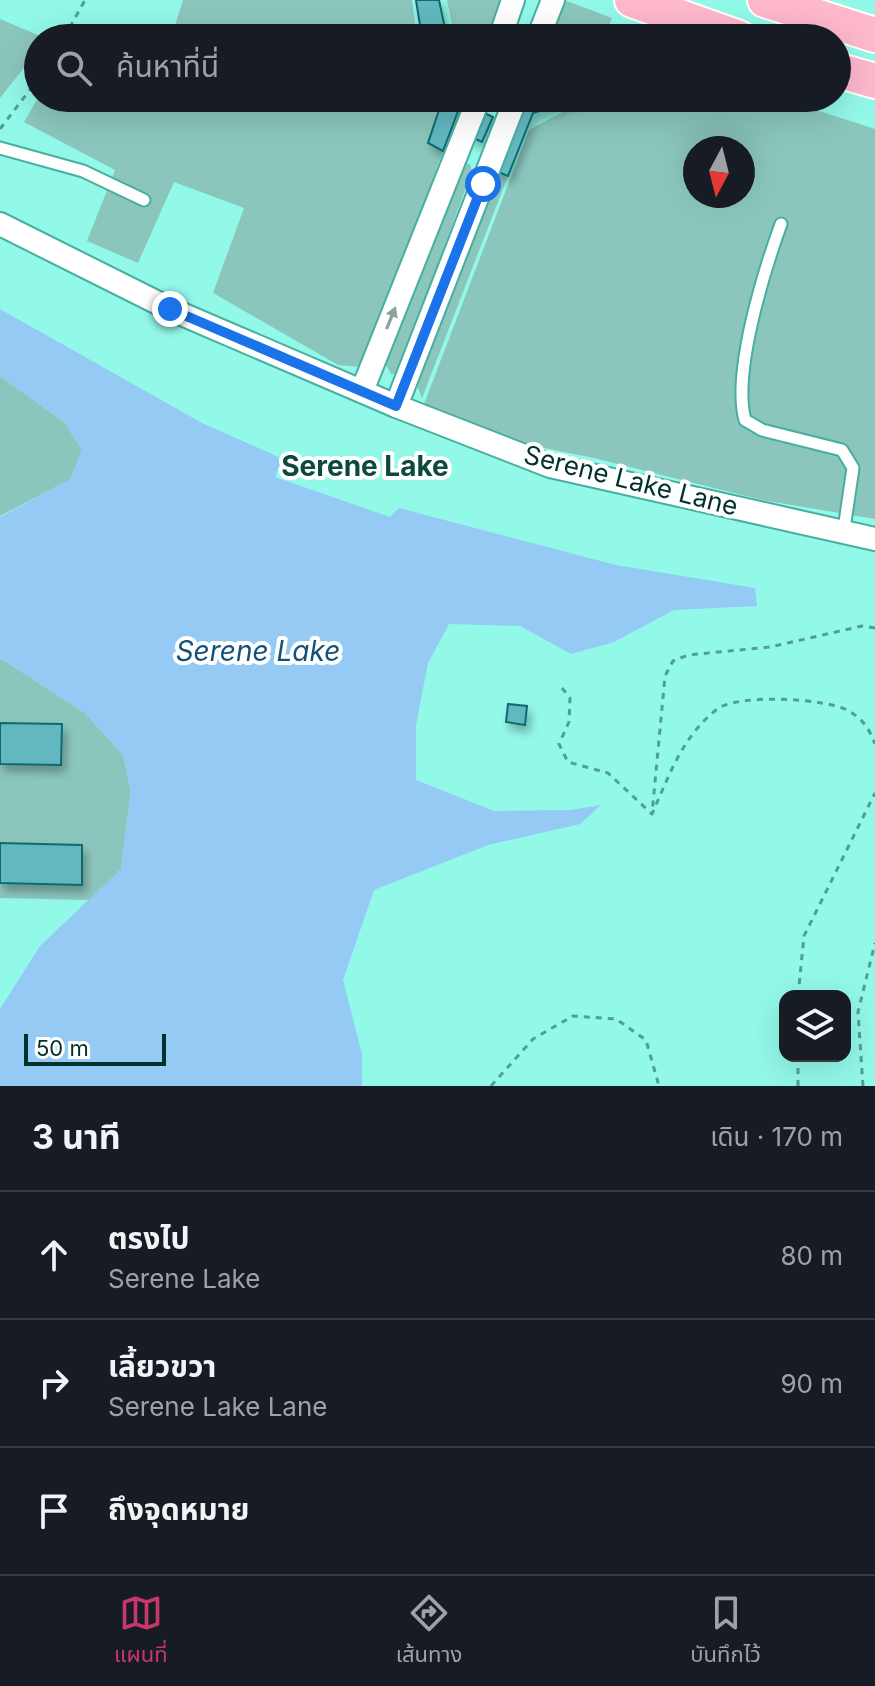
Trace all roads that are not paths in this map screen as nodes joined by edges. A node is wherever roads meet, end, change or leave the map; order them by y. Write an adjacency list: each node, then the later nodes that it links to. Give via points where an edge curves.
1 (513, 0): 5 (street)
2 (553, 0): 6 (street)
3 (632, 0): 7 (main road)
4 (765, 0): 8 (main road)
5 (505, 24)
6 (544, 24)
7 (700, 24)
8 (840, 24)
9 (851, 27): 10 (main road)
10 (875, 35)
11 (851, 74): 12 (main road)
12 (875, 81)
13 (473, 112): 19 (street, one-way to 13)
14 (511, 112): 20 (street)
15 (0, 148): 16 (lane, via 83,171)
16 (144, 200)
17 (0, 224): 19 (street, Serene Lake Lane, via 170,309)
18 (781, 224): 21 (lane, via 758,299 742,408 745,420 762,430 842,450 853,468)
19 (362, 391): 20 (street, Serene Lake Lane)
20 (396, 406): 21 (street, Serene Lake Lane, via 550,466)
21 (844, 529): 22 (street, Serene Lake Lane)
22 (875, 539)

